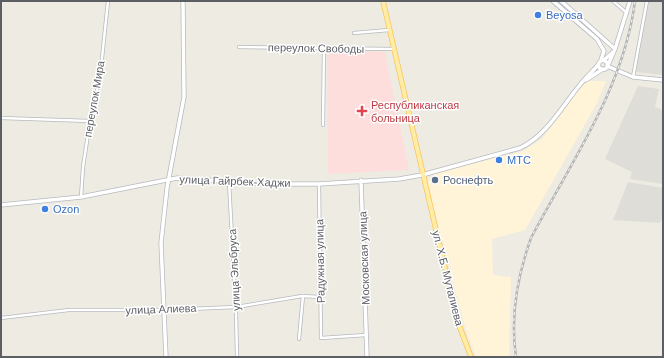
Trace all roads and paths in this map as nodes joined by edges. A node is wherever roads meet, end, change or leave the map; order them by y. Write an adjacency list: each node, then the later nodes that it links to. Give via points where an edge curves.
1 (108, 1): 23 (street, переулок Мира, via 100,77)
2 (183, 1): 26 (street, via 184,96)
3 (383, 1): 10 (main road)
4 (553, 1): 16 (street, via 597,39 604,51)
5 (561, 1): 15 (street)
6 (613, 1): 9 (street)
7 (630, 1): 9 (street)
8 (647, 1): 19 (street)
9 (627, 13): 15 (street)
10 (389, 30): 11 (street); 14 (main road)
11 (354, 33)
12 (239, 47): 13 (street, переулок Свободы)
13 (324, 47): 14 (street, переулок Свободы); 24 (street)
14 (393, 49): 25 (main road)
15 (615, 49): 16 (street); 18 (street)
16 (603, 60): 17 (street); 18 (street)
17 (598, 66): 18 (street); 21 (street)
18 (605, 67): 19 (street); 21 (street)
19 (633, 77): 20 (street)
20 (663, 80)
21 (580, 84): 25 (street, улица Гайрбек-Хаджи, via 532,143)
22 (1, 118): 23 (street)
23 (90, 121): 30 (street, переулок Мира)
24 (323, 125)
25 (422, 175): 27 (street, улица Гайрбек-Хаджи, via 400,179); 42 (main road, ул. Х.Б. Муталиева, via 459,325)
26 (170, 179): 28 (street, улица Гайрбек-Хаджи, via 200,178); 30 (street, улица Гайрбек-Хаджи); 35 (street, via 161,243)
27 (362, 180): 29 (street, улица Гайрбек-Хаджи); 37 (street, Московская улица)
28 (229, 182): 29 (street, улица Гайрбек-Хаджи); 34 (street, улица Эльбруса)
29 (319, 184): 33 (street, Радужная улица)
30 (81, 197): 31 (street, улица Гайрбек-Хаджи)
31 (1, 205)
32 (303, 296): 33 (street, улица Алиева); 34 (street, улица Алиева); 38 (street)
33 (320, 297): 37 (street, Радужная улица, via 321,338)
34 (236, 307): 35 (street, улица Алиева); 40 (street, улица Эльбруса)
35 (164, 310): 36 (street, улица Алиева, via 69,310); 39 (street)
36 (1, 318)
37 (366, 336): 41 (street, Московская улица)
38 (299, 339)
39 (166, 357)
40 (237, 357)
41 (367, 357)
42 (471, 357)

